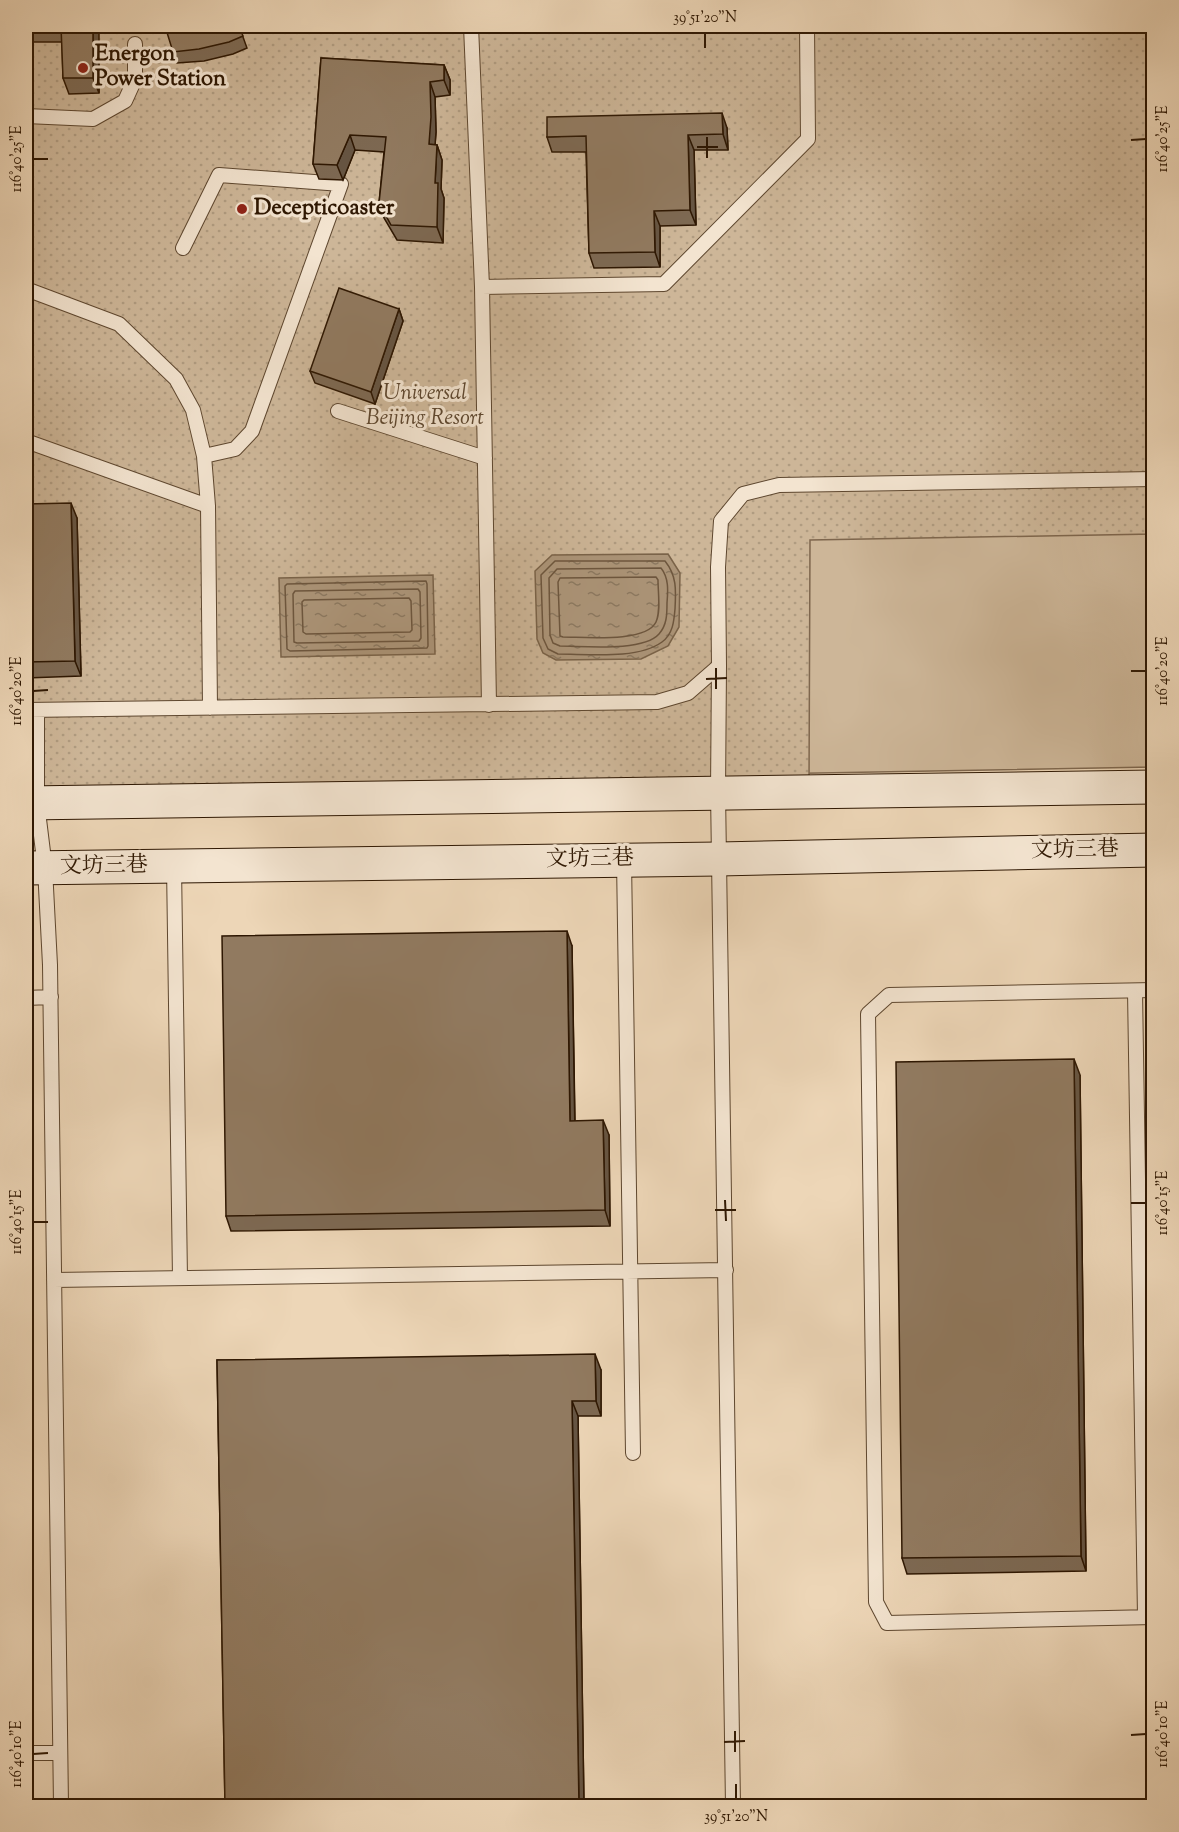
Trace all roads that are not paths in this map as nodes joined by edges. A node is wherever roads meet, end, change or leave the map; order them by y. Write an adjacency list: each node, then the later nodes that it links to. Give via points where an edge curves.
1 (471, 26): 6 (lane)
2 (807, 26): 6 (lane, via 808,139 664,284)
3 (135, 44): 4 (lane, via 135,79 125,102 93,119)
4 (26, 117)
5 (183, 248): 10 (lane, via 219,175 341,184 252,431 235,449)
6 (482, 287): 11 (lane)
7 (26, 289): 10 (lane, via 119,324 156,358 176,379 193,410)
8 (338, 411): 11 (lane)
9 (26, 441): 13 (lane)
10 (204, 456): 13 (lane)
11 (485, 458): 15 (lane)
12 (1154, 478): 14 (lane, via 779,485 743,495 721,521)
13 (208, 506): 16 (lane)
14 (719, 666): 15 (lane, via 688,693 657,702); 19 (lane)
15 (489, 705): 16 (lane)
16 (210, 708): 17 (lane)
17 (31, 710): 20 (lane)
18 (1154, 787): 19 (main road)
19 (718, 792): 20 (main road); 22 (lane)
20 (31, 803): 25 (lane)
21 (1154, 850): 22 (main road, 文坊三巷)
22 (719, 858): 23 (main road, 文坊三巷); 30 (lane)
23 (624, 860): 24 (main road, 文坊三巷); 31 (lane)
24 (174, 866): 25 (main road, 文坊三巷); 32 (lane)
25 (35, 868): 28 (lane)
26 (1154, 990): 27 (lane)
27 (1135, 991): 35 (lane); 35 (lane, via 890,995 868,1014 876,1602 887,1623)
28 (51, 997): 29 (lane); 33 (lane)
29 (26, 998)
30 (726, 1270): 31 (lane); 39 (lane)
31 (631, 1271): 32 (lane); 34 (lane)
32 (180, 1278): 33 (lane)
33 (54, 1280): 37 (lane)
34 (633, 1453)
35 (1149, 1617)
36 (26, 1753): 37 (lane)
37 (60, 1753): 38 (lane)
38 (61, 1806)
39 (733, 1806)

